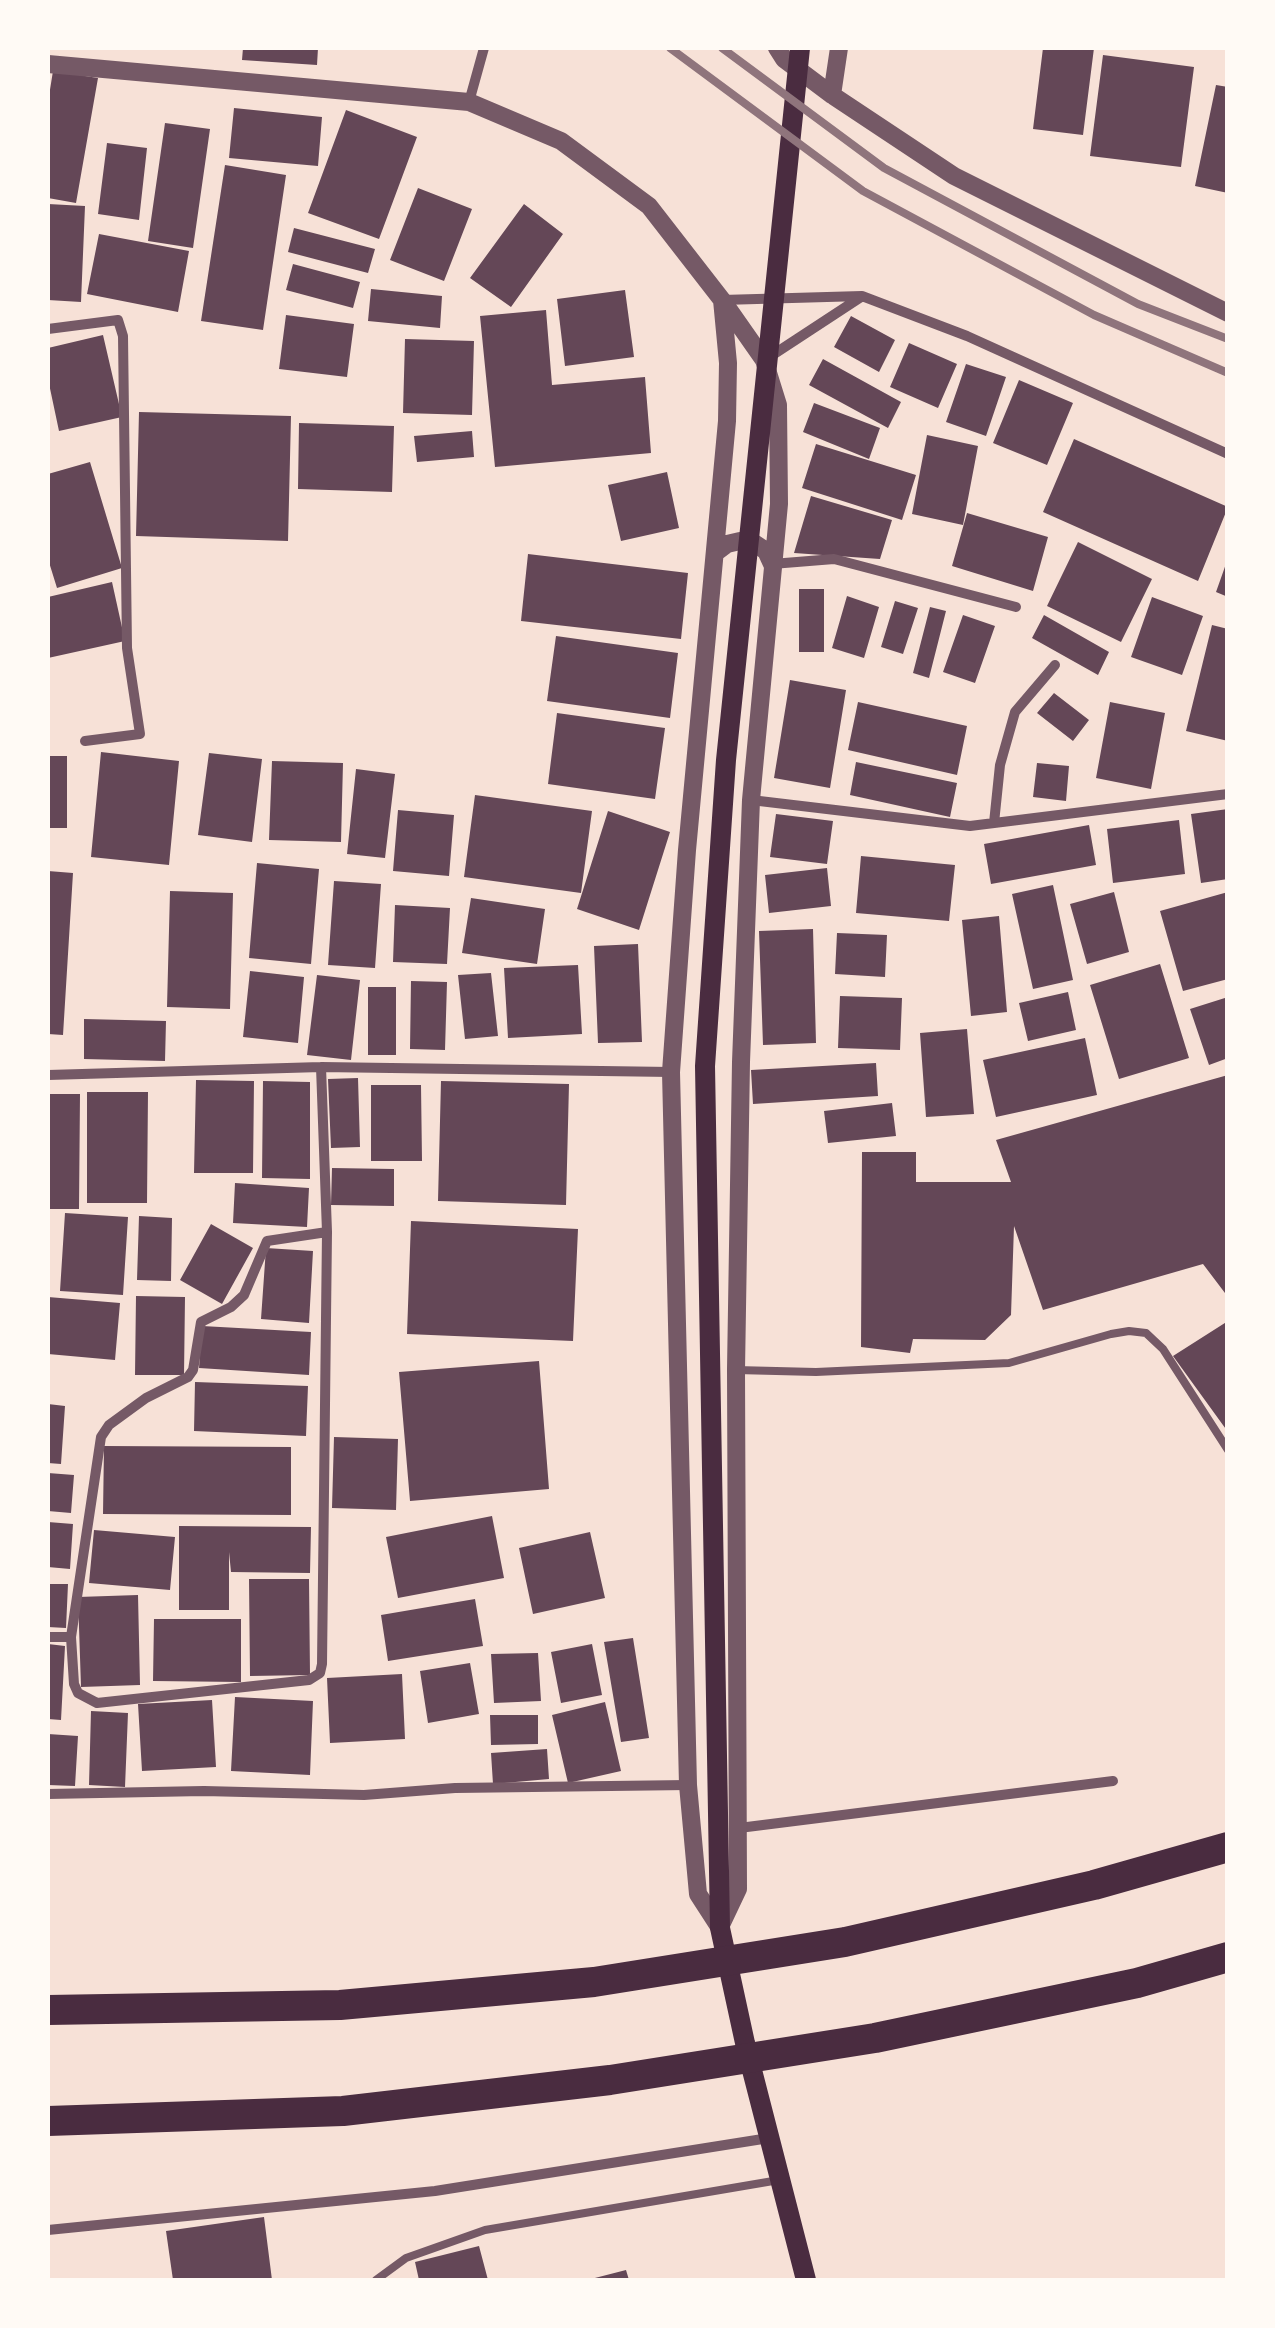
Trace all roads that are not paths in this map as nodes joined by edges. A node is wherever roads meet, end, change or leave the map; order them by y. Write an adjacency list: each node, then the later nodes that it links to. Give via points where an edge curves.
1 (484, 48): 7 (street)
2 (778, 48): 6 (street)
3 (800, 48): 37 (main road, via 726,760 706,1066)
4 (839, 48): 6 (street)
5 (48, 64): 7 (street)
6 (832, 95): 10 (street, via 954,176)
7 (469, 102): 9 (street, via 561,141 649,206)
8 (862, 296): 9 (street); 12 (street); 13 (street)
9 (722, 300): 12 (street); 15 (street, via 728,363)
10 (1228, 313)
11 (48, 329): 20 (street, via 118,320 122,336 127,648 140,734)
12 (764, 360): 14 (street, via 778,406)
13 (1228, 454)
14 (779, 504): 15 (street, via 758,522 730,520); 17 (street)
15 (720, 510): 16 (street)
16 (715, 553): 17 (street, via 740,540 766,551); 25 (street)
17 (772, 564): 18 (street, via 834,559); 22 (street)
18 (1016, 607)
19 (1056, 666): 23 (street, via 1015,712)
20 (84, 741)
21 (1228, 794): 23 (street)
22 (752, 800): 23 (street, via 970,826); 28 (street)
23 (994, 823)
24 (321, 1067): 25 (street); 26 (street); 27 (street)
25 (671, 1072): 33 (street)
26 (48, 1075)
27 (327, 1232): 31 (street, via 267,1241 244,1295 200,1322 188,1377 108,1425); 31 (street, via 320,1672 308,1680 97,1703 78,1694 74,1684)
28 (736, 1370): 29 (lane, via 1009,1363 1111,1334 1146,1333); 35 (street)
29 (1228, 1450)
30 (48, 1636): 31 (street)
31 (71, 1636)
32 (1113, 1780): 35 (street)
33 (688, 1785): 34 (street, via 364,1795); 37 (street, via 698,1894)
34 (48, 1794)
35 (739, 1828): 37 (street, via 738,1889)
36 (1228, 1847): 39 (highway, via 1094,1885 826,1945 594,1982 340,2005)
37 (720, 1928): 41 (main road)
38 (1228, 1957): 40 (highway, via 1137,1984 875,2038 610,2080 343,2111)
39 (48, 2010)
40 (48, 2121)
41 (769, 2138): 42 (main road); 43 (street, via 435,2191)
42 (779, 2180): 44 (lane, via 485,2230 406,2258); 45 (main road)
43 (48, 2230)
44 (376, 2280)
45 (806, 2280)

